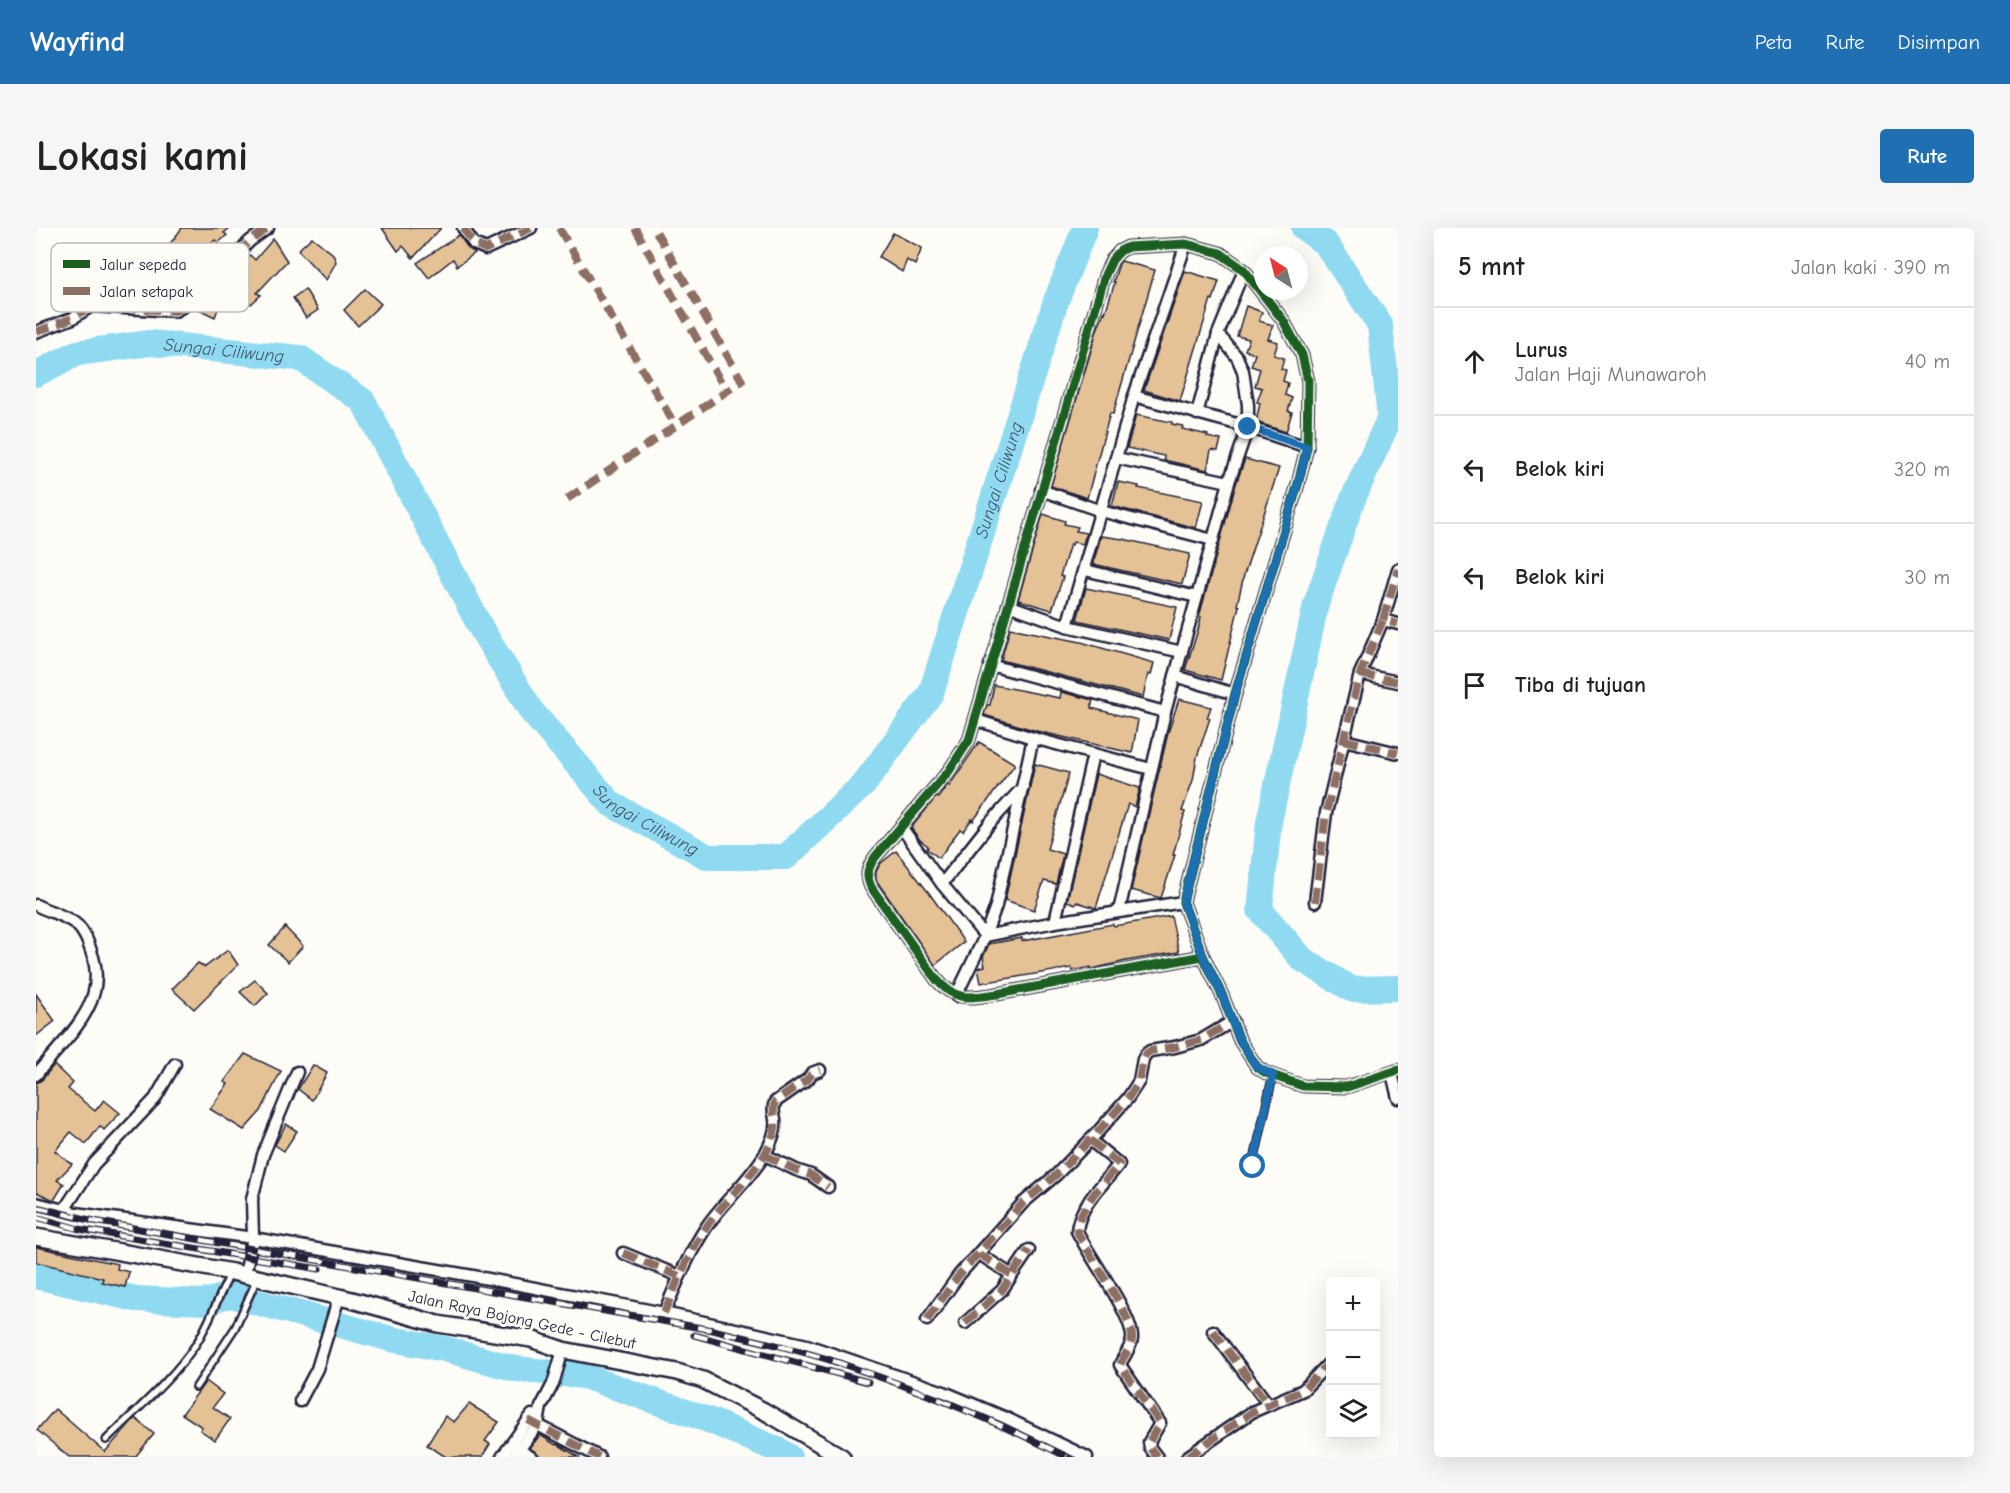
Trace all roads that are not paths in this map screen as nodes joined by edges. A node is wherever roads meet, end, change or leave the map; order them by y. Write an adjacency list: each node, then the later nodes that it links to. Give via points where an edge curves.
1 (268, 228): 4 (street)
2 (463, 228): 3 (street, via 474,244 486,249)
3 (531, 228)
4 (249, 243)
5 (1186, 244): 6 (street, via 1220,254); 10 (street); 16 (street, via 1128,247 1112,260)
6 (1244, 270): 9 (street); 13 (street, via 1283,320 1302,355 1308,381)
7 (82, 312): 8 (street)
8 (36, 332)
9 (1218, 334): 11 (street); 12 (street, via 1244,371)
10 (1134, 396): 11 (street); 14 (street)
11 (1197, 414): 12 (street)
12 (1248, 427): 13 (street); 15 (street)
13 (1307, 447): 32 (street)
14 (1116, 458): 15 (street); 17 (street)
15 (1229, 482): 18 (street)
16 (1041, 490): 17 (street); 23 (street)
17 (1101, 510): 18 (street); 20 (street)
18 (1213, 540): 22 (street)
19 (1398, 569): 21 (street)
20 (1084, 570): 22 (street); 26 (street)
21 (1396, 583): 24 (street)
22 (1197, 597): 27 (street)
23 (1008, 605): 26 (street); 28 (street)
24 (1383, 620): 25 (street); 29 (street)
25 (1398, 624)
26 (1067, 626): 27 (street)
27 (1182, 652): 30 (street)
28 (990, 665): 33 (street); 34 (street)
29 (1360, 674): 31 (street); 36 (street)
30 (1175, 676): 32 (street); 33 (street)
31 (1398, 682)
32 (1235, 694): 43 (street)
33 (1165, 712): 39 (street)
34 (976, 720): 35 (street); 41 (street, via 969,740 949,771)
35 (1033, 738): 38 (street); 40 (street)
36 (1344, 740): 37 (street); 44 (street, via 1326,813)
37 (1398, 753)
38 (1093, 754): 39 (street); 47 (street)
39 (1152, 769): 46 (street)
40 (1023, 787): 42 (street); 48 (street)
41 (902, 828): 42 (street); 50 (street, via 873,861 866,876 936,979)
42 (942, 884): 48 (street)
43 (1183, 902): 46 (street); 49 (street)
44 (1315, 902)
45 (36, 904): 56 (street, via 76,924 87,939 97,969 90,1005)
46 (1119, 911): 47 (street)
47 (1055, 922): 48 (street)
48 (986, 936): 50 (street)
49 (1203, 956): 50 (street, via 997,994); 51 (street)
50 (956, 996)
51 (1233, 1021): 57 (street, via 1240,1041 1257,1067); 59 (street, via 1201,1040 1146,1054 1134,1090)
52 (175, 1064): 64 (street, via 154,1099 94,1164)
53 (820, 1070): 60 (street, via 775,1102 773,1138)
54 (1395, 1071): 57 (street, via 1347,1087 1303,1086); 58 (street)
55 (297, 1072): 66 (street, via 263,1155 252,1199)
56 (36, 1075)
57 (1273, 1075): 61 (lane)
58 (1398, 1098)
59 (1090, 1140): 69 (street, via 1023,1203); 91 (street, via 1119,1164 1082,1210 1077,1231 1131,1331 1132,1340 1120,1365 1160,1423 1149,1442)
60 (765, 1155): 62 (street, via 812,1174); 72 (street, via 708,1224)
61 (1253, 1166)
62 (828, 1187)
63 (36, 1203): 64 (street)
64 (64, 1210): 66 (street)
65 (36, 1237): 70 (main road, Jalan Raya Bojong Gede - Cilebut)
66 (252, 1238): 70 (street); 74 (street)
67 (1029, 1250): 71 (street)
68 (623, 1253): 72 (street)
69 (979, 1254): 71 (street); 75 (street)
70 (245, 1274): 73 (main road, Jalan Raya Bojong Gede - Cilebut); 80 (lane, via 250,1293 235,1328); 84 (lane, via 222,1286 195,1346)
71 (1012, 1275): 76 (street, via 1002,1290)
72 (679, 1276): 74 (street)
73 (339, 1297): 78 (main road, Jalan Raya Bojong Gede - Cilebut, via 438,1324 531,1339); 81 (street, via 317,1369)
74 (664, 1312): 90 (street, via 853,1359 944,1392)
75 (927, 1320)
76 (965, 1323)
77 (1213, 1331): 82 (street)
78 (563, 1353): 83 (street, via 553,1384); 89 (main road, Jalan Raya Bojong Gede - Cilebut, via 632,1361 703,1380)
79 (1326, 1366): 82 (street, via 1303,1390)
80 (196, 1387)
81 (300, 1401)
82 (1268, 1404): 92 (street)
83 (533, 1422): 85 (street); 88 (street)
84 (106, 1440)
85 (515, 1450): 86 (street); 87 (street)
86 (502, 1457)
87 (531, 1457)
88 (599, 1457)
89 (842, 1457)
90 (1087, 1457)
91 (1157, 1457)
92 (1187, 1457)

